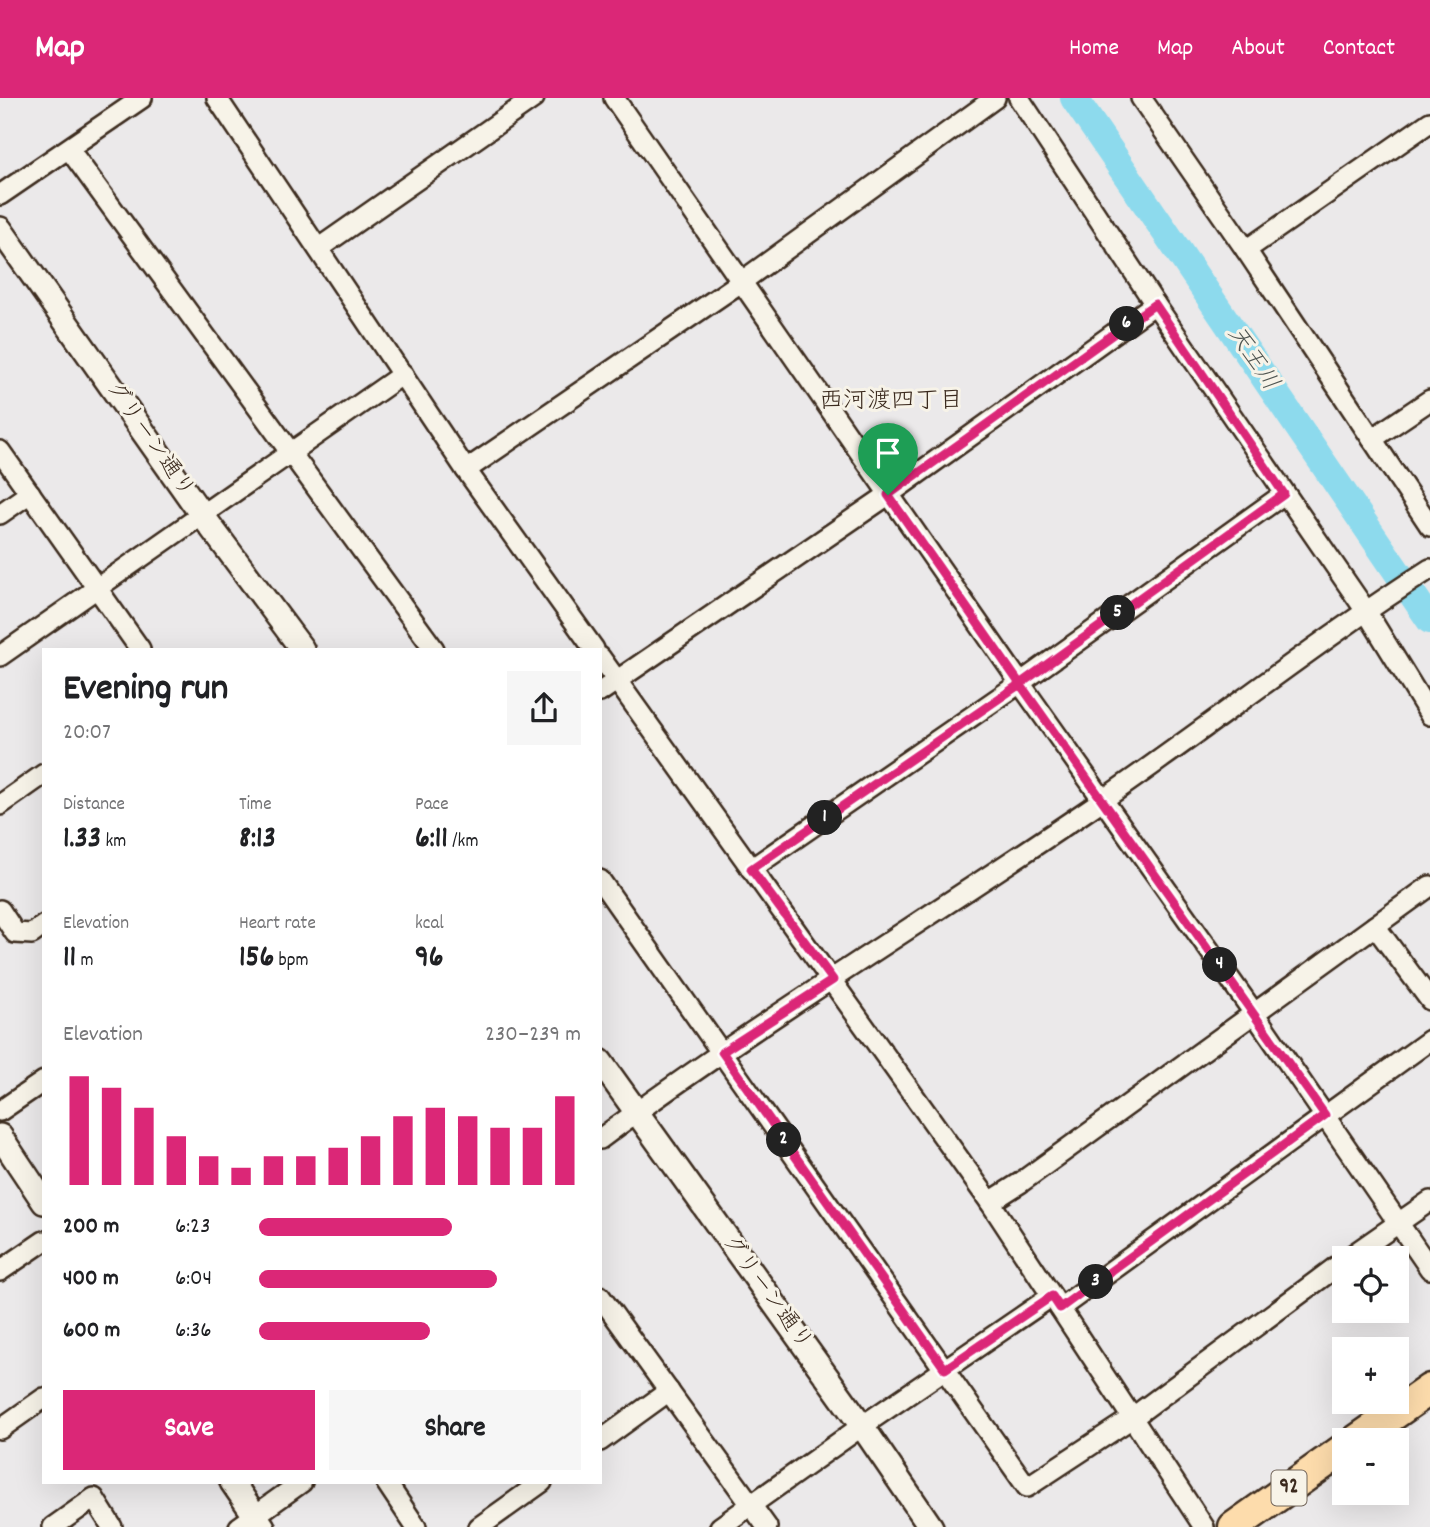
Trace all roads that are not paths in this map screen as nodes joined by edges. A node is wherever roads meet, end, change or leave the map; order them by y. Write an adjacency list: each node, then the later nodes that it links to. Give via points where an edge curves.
1 (142, 98): 9 (street)
2 (217, 98): 12 (street)
3 (534, 98): 12 (street)
4 (614, 98): 14 (street)
5 (995, 98): 14 (street)
6 (1019, 98): 15 (street)
7 (1141, 98): 13 (street)
8 (1430, 122): 13 (street)
9 (69, 149): 10 (street); 20 (street)
10 (0, 195)
11 (0, 229): 26 (street, グリーン通り)
12 (319, 248): 16 (street)
13 (1246, 250): 18 (street)
14 (741, 282): 21 (street); 24 (street)
15 (1155, 304): 23 (street); 24 (street)
16 (403, 374): 20 (street); 21 (street)
17 (1430, 400): 18 (street)
18 (1372, 439): 27 (street)
19 (0, 451): 22 (street)
20 (290, 454): 26 (street); 33 (street)
21 (466, 470): 34 (street)
22 (30, 493): 25 (street); 29 (street)
23 (1284, 494): 30 (street); 38 (street)
24 (888, 495): 37 (street); 38 (street)
25 (0, 514)
26 (202, 515): 29 (street); 32 (street, グリーン通り)
27 (1430, 526)
28 (1430, 569): 30 (street)
29 (97, 589): 31 (street); 35 (street)
30 (1372, 606): 40 (street); 42 (street)
31 (139, 648)
32 (301, 648)
33 (433, 648)
34 (593, 648)
35 (0, 656)
36 (602, 660): 37 (street)
37 (617, 681): 39 (street); 44 (street)
38 (1020, 684): 42 (street); 44 (street)
39 (602, 691)
40 (1430, 715)
41 (42, 775): 43 (street)
42 (1102, 800): 50 (street); 52 (street)
43 (0, 805)
44 (751, 869): 50 (street)
45 (602, 883): 54 (street)
46 (1430, 886): 49 (street)
47 (0, 910): 48 (street, via 15,933 32,934)
48 (42, 926)
49 (1375, 926): 51 (street); 52 (street)
50 (833, 980): 54 (street); 64 (street)
51 (1430, 1000)
52 (1254, 1013): 59 (street); 64 (street)
53 (1430, 1040): 59 (street)
54 (722, 1052): 58 (street); 73 (street)
55 (602, 1064): 58 (street, グリーン通り)
56 (42, 1082): 57 (street)
57 (0, 1111)
58 (636, 1113): 61 (street); 79 (street, グリーン通り)
59 (1325, 1115): 65 (street); 72 (street)
60 (0, 1136): 62 (street)
61 (602, 1138)
62 (42, 1199)
63 (1430, 1201): 65 (street)
64 (990, 1202): 72 (street)
65 (1397, 1222): 67 (street); 68 (street)
66 (42, 1242): 69 (street)
67 (1364, 1246)
68 (1430, 1269)
69 (0, 1271)
70 (1332, 1271): 78 (street)
71 (602, 1299): 75 (street)
72 (1056, 1302): 73 (street); 78 (street)
73 (945, 1369): 78 (street, via 1027,1487); 79 (street)
74 (1430, 1389): 80 (main road)
75 (669, 1391): 83 (street); 90 (street)
76 (42, 1399): 82 (street)
77 (1430, 1412): 81 (main road)
78 (1132, 1418): 99 (street)
79 (862, 1426): 90 (street); 98 (street, グリーン通り)
80 (1374, 1428)
81 (1407, 1428)
82 (0, 1430)
83 (602, 1440)
84 (1332, 1458): 100 (main road, 92)
85 (1332, 1480): 101 (main road, 92)
86 (233, 1484): 91 (street)
87 (300, 1484): 91 (street)
88 (387, 1484): 94 (street)
89 (539, 1484): 95 (street)
90 (751, 1504): 96 (street); 97 (street)
91 (252, 1523)
92 (53, 1527): 93 (street, via 94,1498)
93 (112, 1527)
94 (416, 1527)
95 (479, 1527)
96 (720, 1527)
97 (767, 1527)
98 (931, 1527)
99 (1204, 1527)
100 (1234, 1527)
101 (1266, 1527)

